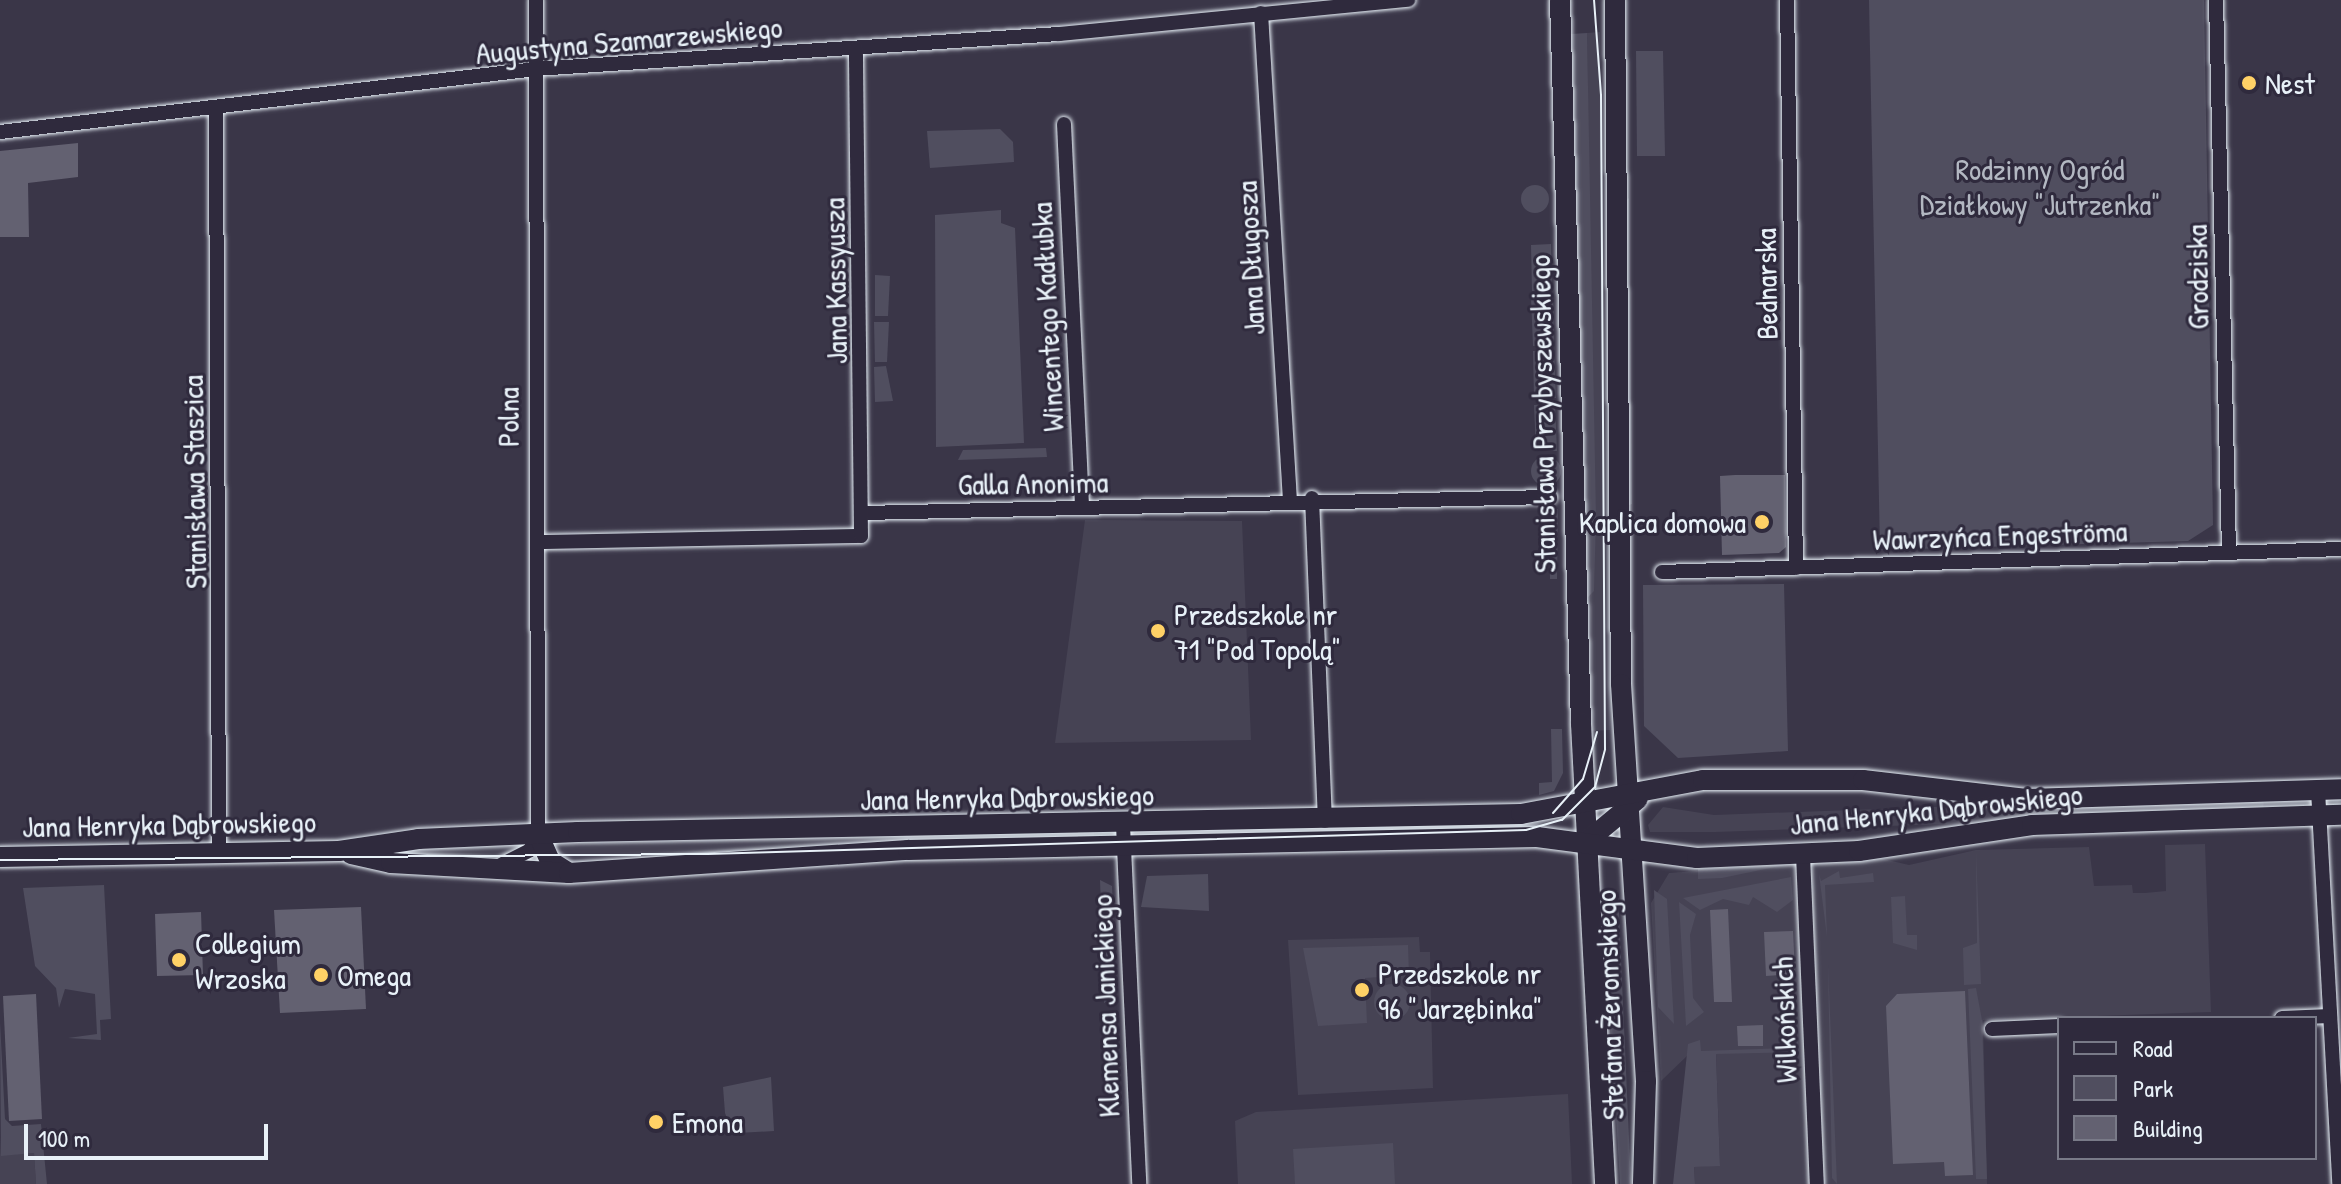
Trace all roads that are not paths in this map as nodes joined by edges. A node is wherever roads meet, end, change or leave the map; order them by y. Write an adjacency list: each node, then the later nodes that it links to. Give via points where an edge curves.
1 (536, 0): 10 (street, Polna)
2 (1408, 0): 7 (street, Augustyna Szamarzewskiego)
3 (1560, 0): 28 (street, Stanisława Przybyszewskiego)
4 (1615, 0): 24 (street)
5 (1787, 0): 22 (street, Bednarska)
6 (2216, 0): 21 (street, Grodziska)
7 (1305, 5): 8 (street, Augustyna Szamarzewskiego)
8 (1261, 13): 9 (street, Augustyna Szamarzewskiego); 16 (street, Jana Długosza)
9 (856, 48): 10 (street, Augustyna Szamarzewskiego); 18 (street, Jana Kassyusza)
10 (536, 69): 11 (street, Augustyna Szamarzewskiego); 19 (street, Polna)
11 (216, 109): 13 (street, Augustyna Szamarzewskiego); 38 (street, Stanisława Staszica, via 224,816 218,826)
12 (1064, 124): 17 (street, Wincentego Kadłubka)
13 (0, 132)
14 (1550, 497): 15 (street, Galla Anonima)
15 (1312, 498): 16 (street, Galla Anonima); 32 (street)
16 (1290, 500): 17 (street, Galla Anonima)
17 (1082, 508): 18 (street, Galla Anonima)
18 (864, 513): 19 (street, via 864,531 850,541)
19 (539, 542): 33 (street, Polna)
20 (2341, 549): 21 (street, Wawrzyńca Engeströma)
21 (2229, 553): 22 (street, Wawrzyńca Engeströma)
22 (1796, 568): 23 (street, Wawrzyńca Engeströma)
23 (1662, 572)
24 (1627, 748): 25 (street, via 1643,771); 29 (street)
25 (1673, 782): 27 (street, Jana Henryka Dąbrowskiego, via 1851,779 2027,799); 29 (street, Jana Henryka Dąbrowskiego)
26 (2341, 789): 27 (street, Jana Henryka Dąbrowskiego)
27 (2318, 790): 31 (street)
28 (1584, 804): 29 (street, Jana Henryka Dąbrowskiego); 32 (street, Jana Henryka Dąbrowskiego, via 1537,813); 34 (street, Stanisława Przybyszewskiego)
29 (1631, 807): 34 (street, Jana Henryka Dąbrowskiego); 36 (street, Stefana Żeromskiego)
30 (2341, 815): 31 (street, Jana Henryka Dąbrowskiego)
31 (2319, 816): 39 (street, Jana Henryka Dąbrowskiego, via 2018,826); 43 (street)
32 (1325, 821): 35 (street, Jana Henryka Dąbrowskiego)
33 (538, 834): 35 (street, Jana Henryka Dąbrowskiego); 37 (street, Jana Henryka Dąbrowskiego, via 418,839); 41 (street, via 530,850); 42 (street, via 550,861)
34 (1586, 834): 35 (street, Jana Henryka Dąbrowskiego); 36 (street, Jana Henryka Dąbrowskiego); 48 (street, Stefana Żeromskiego)
35 (1123, 835): 42 (street, Jana Henryka Dąbrowskiego); 47 (street, Klemensa Janickiego)
36 (1633, 848): 39 (street, Jana Henryka Dąbrowskiego, via 1697,858); 49 (street, Stefana Żeromskiego, via 1646,1081)
37 (339, 851): 38 (street, Jana Henryka Dąbrowskiego); 41 (street, Jana Henryka Dąbrowskiego)
38 (219, 853): 40 (street, Jana Henryka Dąbrowskiego)
39 (1803, 855): 50 (street, Wilkońskich)
40 (0, 857)
41 (489, 870): 42 (street, Jana Henryka Dąbrowskiego)
42 (569, 873)
43 (2330, 1016): 44 (street); 51 (street)
44 (2317, 1017)
45 (2057, 1026): 46 (street)
46 (1992, 1029)
47 (1139, 1184)
48 (1605, 1184)
49 (1643, 1184)
50 (1817, 1184)
51 (2339, 1184)

